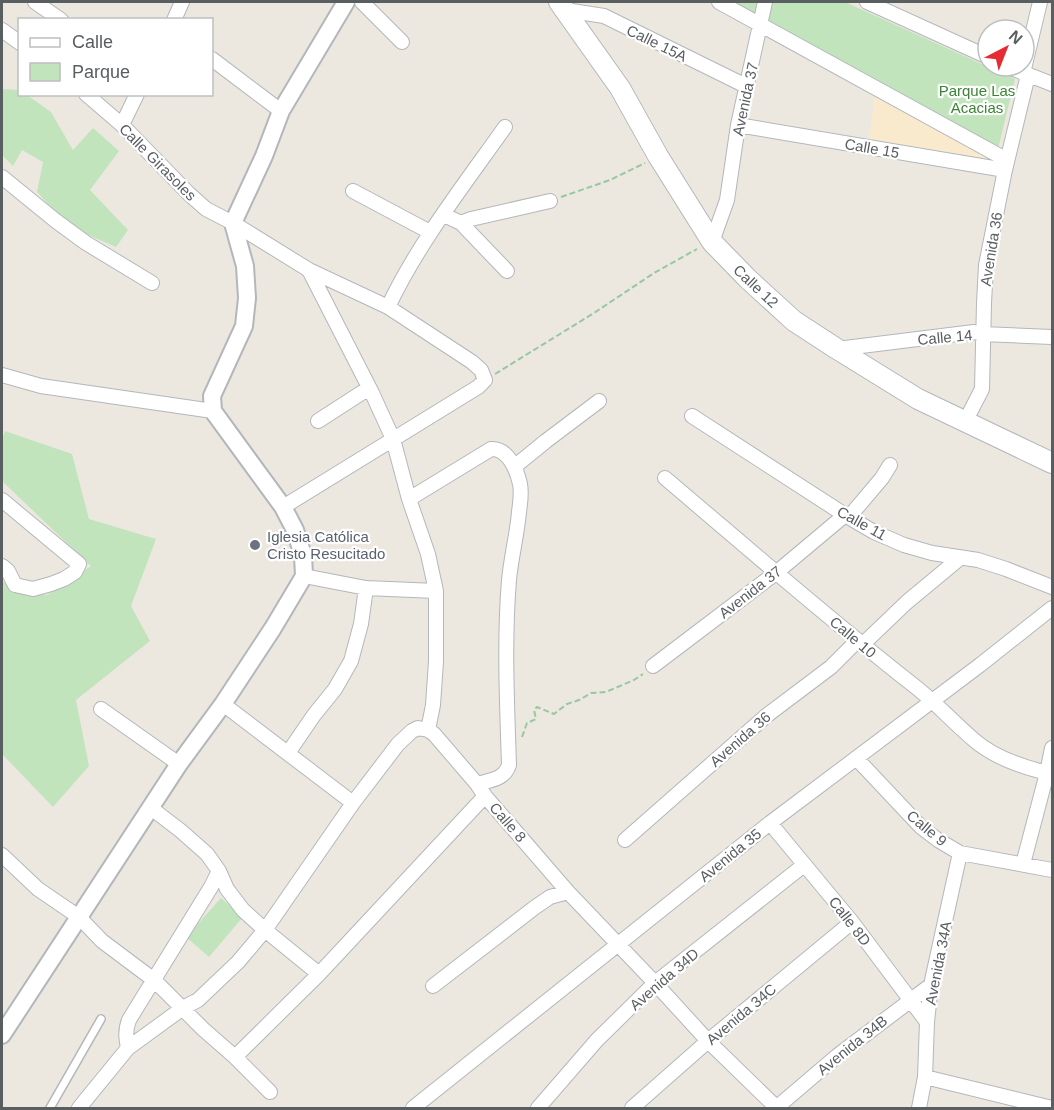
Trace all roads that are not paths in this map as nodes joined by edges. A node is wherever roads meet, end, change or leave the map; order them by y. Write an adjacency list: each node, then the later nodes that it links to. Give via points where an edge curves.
1 (35, 2): 10 (street)
2 (182, 2): 11 (street)
3 (346, 2): 25 (street)
4 (362, 2): 16 (street)
5 (719, 2): 12 (street)
6 (765, 2): 12 (street, Avenida 37)
7 (867, 2): 17 (street)
8 (1044, 5): 14 (street, Avenida 36)
9 (562, 6): 22 (street, Calle 15A, via 604,16); 37 (main road, Calle 12, via 620,88)
10 (58, 18)
11 (175, 18)
12 (761, 25): 22 (street, Avenida 37); 29 (street)
13 (2, 30): 15 (street)
14 (1036, 34)
15 (18, 42)
16 (402, 42)
17 (976, 52)
18 (213, 60): 25 (street)
19 (1024, 78): 29 (street, Avenida 36)
20 (1036, 78): 21 (street)
21 (1053, 84)
22 (746, 87): 27 (street, Avenida 37)
23 (88, 96): 26 (street, Calle Girasoles)
24 (136, 96): 26 (street)
25 (280, 111): 34 (street)
26 (122, 125): 34 (street, Calle Girasoles, via 188,194)
27 (738, 125): 29 (street, Calle 15); 37 (street, Avenida 37, via 727,200)
28 (505, 126): 33 (street)
29 (1006, 165): 42 (street, Avenida 36, via 986,266)
30 (2, 177): 40 (street, via 86,243)
31 (353, 190): 36 (street)
32 (550, 201): 35 (street)
33 (444, 215): 35 (street); 36 (street)
34 (233, 223): 38 (street, Calle Girasoles); 48 (street, via 245,266 246,308 244,326 212,396)
35 (461, 223): 39 (street)
36 (430, 232): 41 (street)
37 (707, 245): 44 (main road, Calle 12, via 794,321)
38 (309, 270): 41 (street, Calle Girasoles); 46 (street)
39 (507, 271)
40 (152, 283)
41 (388, 307): 52 (street, Calle Girasoles, via 472,362 485,380)
42 (983, 334): 43 (street, Calle 14); 44 (street, Calle 14); 51 (street, Avenida 36, via 982,388)
43 (1053, 337)
44 (837, 350): 51 (main road, Calle 12)
45 (2, 375): 48 (street, via 41,386)
46 (369, 388): 50 (street); 52 (street)
47 (599, 401): 55 (street)
48 (213, 411): 59 (street)
49 (692, 416): 60 (street, Calle 11)
50 (318, 422)
51 (965, 422): 53 (main road, Calle 12)
52 (393, 439): 57 (street); 59 (street)
53 (1053, 463)
54 (890, 465): 60 (street, Avenida 37)
55 (514, 467): 57 (street, via 502,451 490,449); 80 (street, via 521,497 509,580 509,765 504,774)
56 (665, 478): 63 (street, Calle 10)
57 (409, 499): 67 (street)
58 (2, 500): 62 (street, via 79,564 64,579 33,589 15,585)
59 (284, 507): 64 (street, via 303,555)
60 (847, 516): 61 (street, Calle 11, via 904,545); 63 (street, Avenida 37)
61 (960, 558): 65 (street, Calle 11, via 978,560); 69 (street, Avenida 36)
62 (2, 566)
63 (777, 572): 69 (street, Calle 10); 70 (street, Avenida 37)
64 (304, 576): 66 (street); 72 (street)
65 (1053, 587)
66 (366, 588): 67 (street); 76 (street, via 351,662)
67 (436, 591): 74 (street, via 434,705)
68 (1053, 608): 71 (street, Avenida 35)
69 (859, 643): 71 (street, Calle 10); 85 (street, Avenida 36, via 766,716)
70 (653, 666)
71 (932, 700): 77 (street, Avenida 35); 79 (street, Calle 10, via 976,742 1008,761)
72 (223, 704): 76 (street); 78 (street)
73 (101, 709): 78 (street)
74 (428, 730): 80 (street, Calle 8); 82 (street, via 418,728 405,737)
75 (1053, 748): 79 (street)
76 (288, 753): 82 (street)
77 (856, 758): 84 (street, Avenida 35); 86 (street, Calle 9, via 921,827)
78 (179, 764): 83 (street)
79 (1050, 773): 88 (street)
80 (477, 784): 81 (street, Calle 8)
81 (485, 796): 92 (street, Calle 8); 97 (street)
82 (353, 803): 95 (street)
83 (151, 808): 91 (street, via 207,854); 93 (street)
84 (770, 823): 89 (street, Calle 8D); 96 (street, Avenida 35)
85 (626, 840)
86 (960, 853): 88 (street, Calle 9); 100 (street, Avenida 34A)
87 (2, 855): 93 (street, via 38,889)
88 (1023, 864): 90 (street, Calle 9)
89 (804, 865): 94 (street, Calle 8D); 99 (street, Avenida 34D)
90 (1053, 870)
91 (219, 871): 95 (street, via 233,898); 98 (street)
92 (568, 892): 96 (street, Calle 8); 101 (street, via 550,897 534,908)
93 (79, 917): 98 (street, via 102,941); 106 (street)
94 (852, 922): 102 (street, Calle 8D); 107 (street, Avenida 34C)
95 (265, 930): 97 (street); 103 (street, via 238,962 198,1000)
96 (617, 945): 99 (street, Calle 8); 114 (street, Avenida 35)
97 (319, 974): 109 (street)
98 (154, 980): 103 (street); 108 (street, via 129,1020 125,1035)
99 (655, 984): 107 (street, Calle 8); 115 (street, Avenida 34D, via 597,1040)
100 (931, 985): 102 (street, Avenida 34B); 105 (street, Avenida 34A)
101 (433, 986)
102 (910, 1000): 105 (street, Calle 8D); 117 (street, Avenida 34B)
103 (183, 1008): 108 (street); 109 (street)
104 (101, 1019): 112 (lane)
105 (927, 1022): 110 (street, Avenida 34A)
106 (2, 1035)
107 (708, 1041): 116 (street, Avenida 34C); 117 (street, Calle 8)
108 (128, 1048): 113 (street)
109 (235, 1057): 111 (street)
110 (925, 1077): 118 (street, Avenida 34A); 119 (street)
111 (270, 1092)
112 (50, 1108)
113 (80, 1108)
114 (413, 1108)
115 (538, 1108)
116 (632, 1108)
117 (777, 1108)
118 (919, 1108)
119 (1053, 1108)

